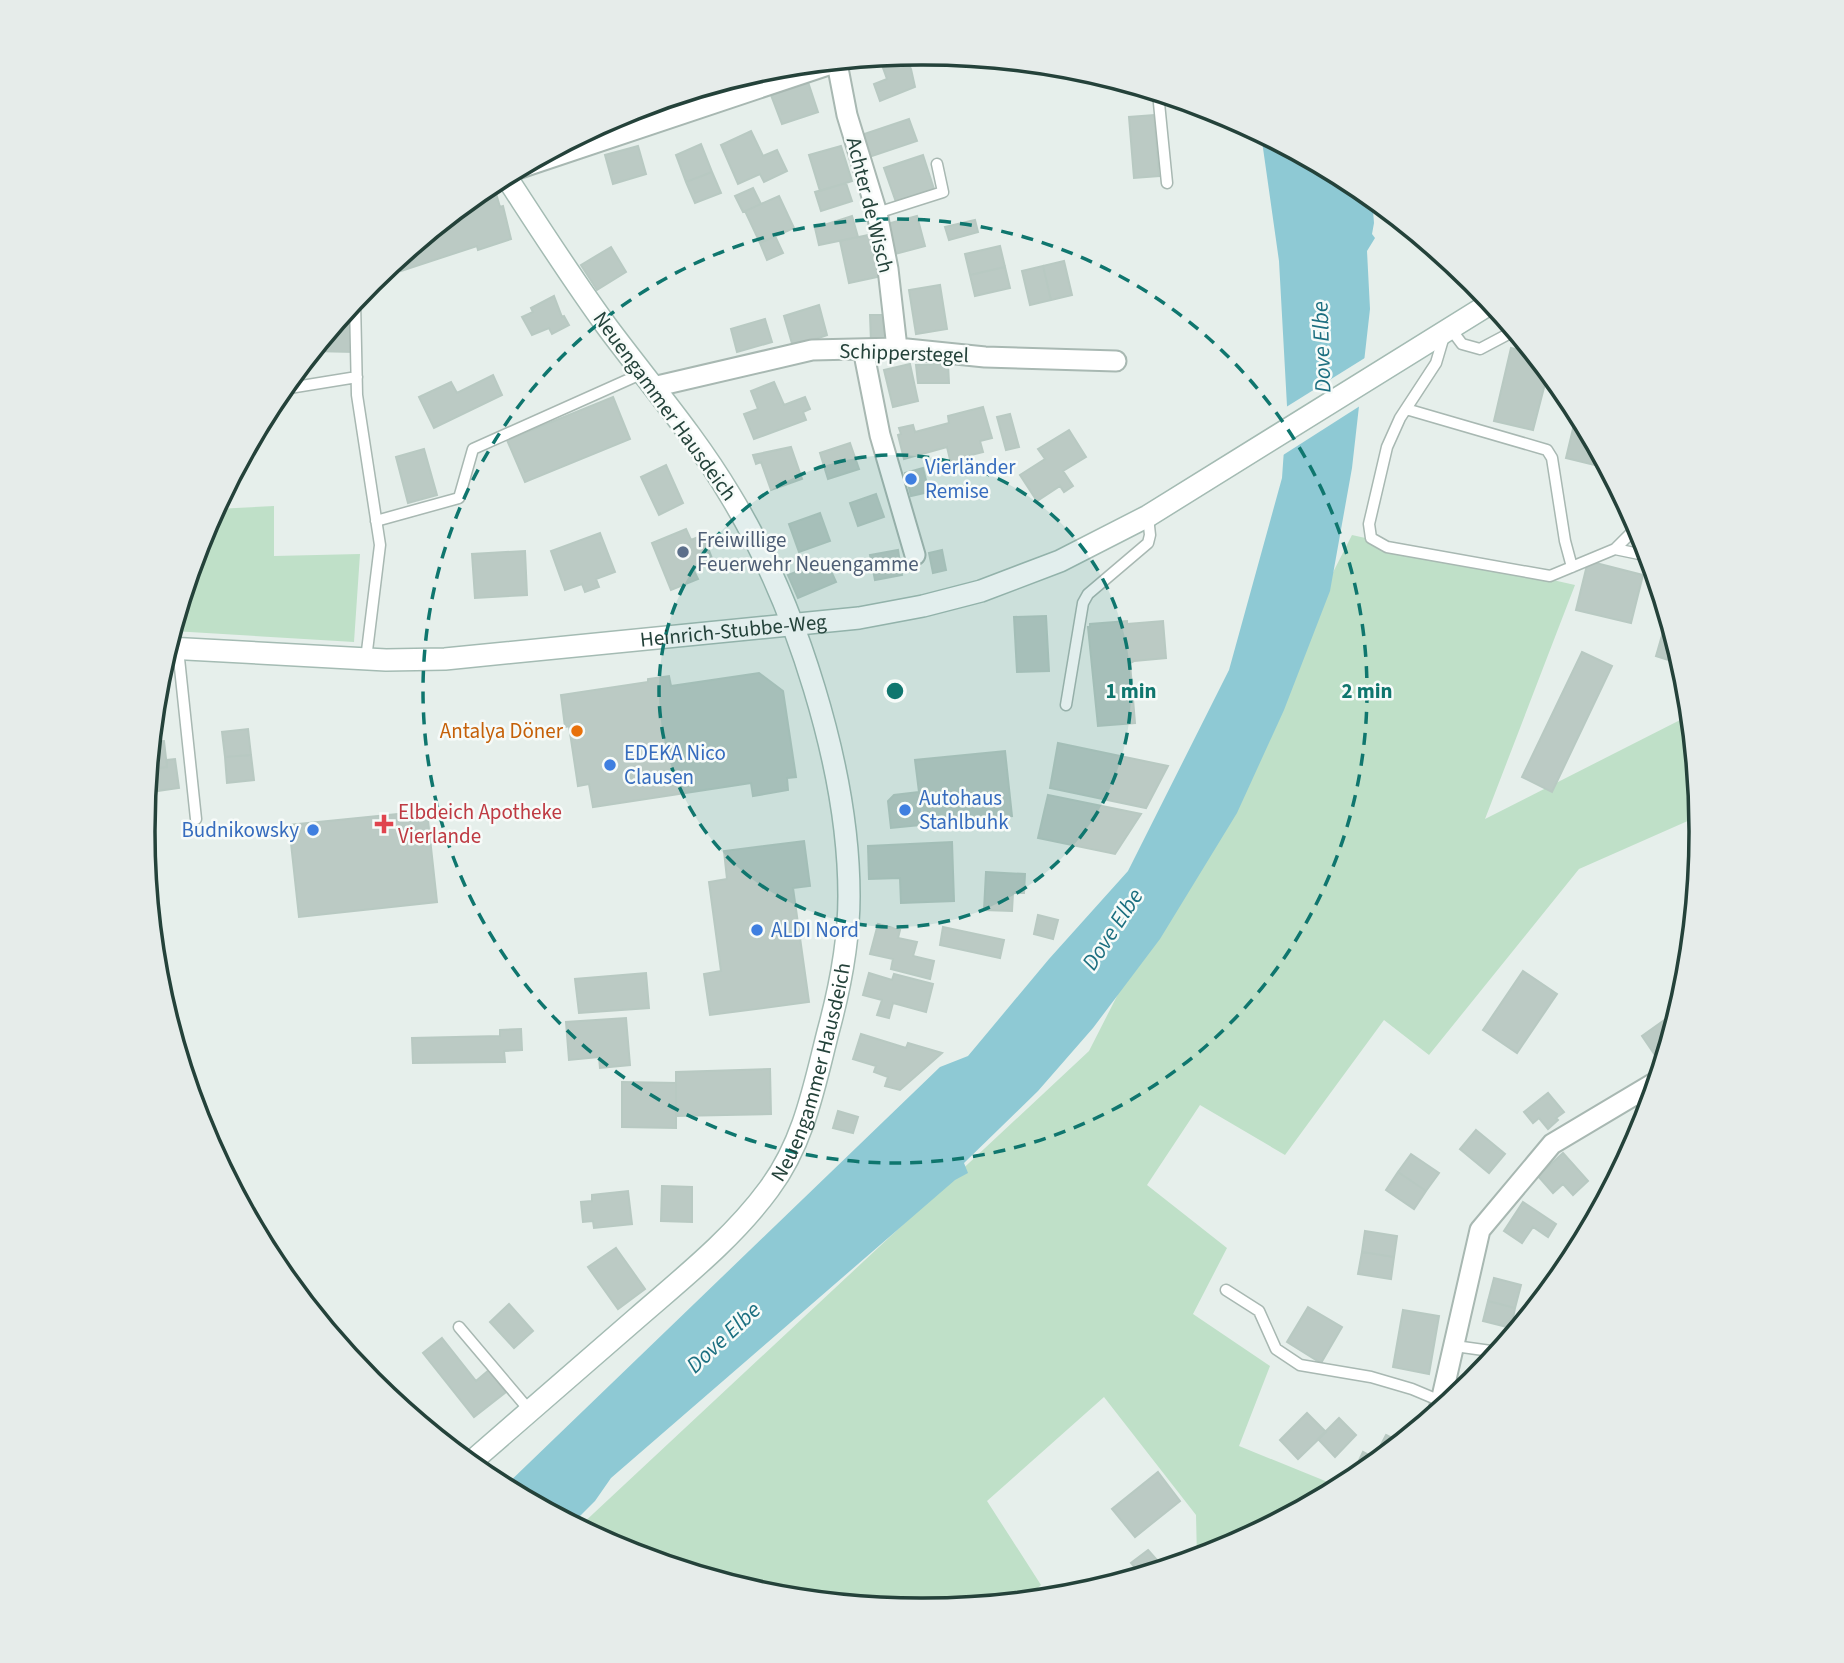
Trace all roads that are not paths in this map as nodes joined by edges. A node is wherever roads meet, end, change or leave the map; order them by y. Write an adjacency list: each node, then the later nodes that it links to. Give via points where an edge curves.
1 (841, 69): 8 (street, Achter de Wisch, via 847,115)
2 (770, 79): 4 (street)
3 (1159, 102): 6 (lane)
4 (573, 149)
5 (937, 164): 8 (lane, via 943,192)
6 (1167, 183)
7 (511, 184): 17 (street, Neuengammer Hausdeich)
8 (877, 213): 13 (street, Achter de Wisch)
9 (1482, 309): 11 (street, Heinrich-Stubbe-Weg)
10 (355, 316): 16 (lane)
11 (1447, 330): 12 (lane, via 1462,344 1480,349); 19 (lane, via 1436,363); 20 (street, Heinrich-Stubbe-Weg)
12 (1506, 335)
13 (897, 348): 14 (street, Schipperstegel); 15 (street, Schipperstegel, via 985,357)
14 (863, 349): 17 (street, Schipperstegel, via 812,351); 25 (street, via 880,435)
15 (1116, 360)
16 (357, 377): 18 (lane); 21 (lane)
17 (648, 380): 21 (lane, via 473,449 459,498); 27 (street, Neuengammer Hausdeich, via 732,498 759,546)
18 (298, 387)
19 (1406, 409): 26 (lane, via 1548,450); 26 (lane, via 1387,447 1369,524 1371,538 1387,547 1550,576)
20 (1148, 516): 27 (street, Heinrich-Stubbe-Weg, via 1060,561 981,591 859,618); 31 (lane, via 1148,543 1083,603)
21 (376, 521): 29 (lane, via 380,545)
22 (1629, 535): 23 (lane)
23 (1615, 549): 24 (lane); 26 (lane)
24 (1636, 553)
25 (915, 555)
26 (1572, 567)
27 (792, 625): 29 (street, Heinrich-Stubbe-Weg, via 472,657); 42 (street, Neuengammer Hausdeich, via 835,774 849,894 839,986 807,1116 785,1165 739,1224)
28 (178, 648): 29 (street, Heinrich-Stubbe-Weg)
29 (366, 659)
30 (175, 661): 32 (lane)
31 (1066, 705)
32 (196, 819)
33 (1644, 1089): 34 (street)
34 (1636, 1094): 35 (lane); 38 (street, via 1552,1144 1480,1230)
35 (1640, 1100)
36 (1226, 1290): 41 (lane, via 1259,1311 1276,1349 1300,1366 1371,1377)
37 (459, 1326): 42 (lane)
38 (1455, 1346): 39 (lane); 40 (street)
39 (1486, 1350)
40 (1445, 1392)
41 (1435, 1401)
42 (530, 1411): 43 (street, Neuengammer Hausdeich)
43 (478, 1457)

